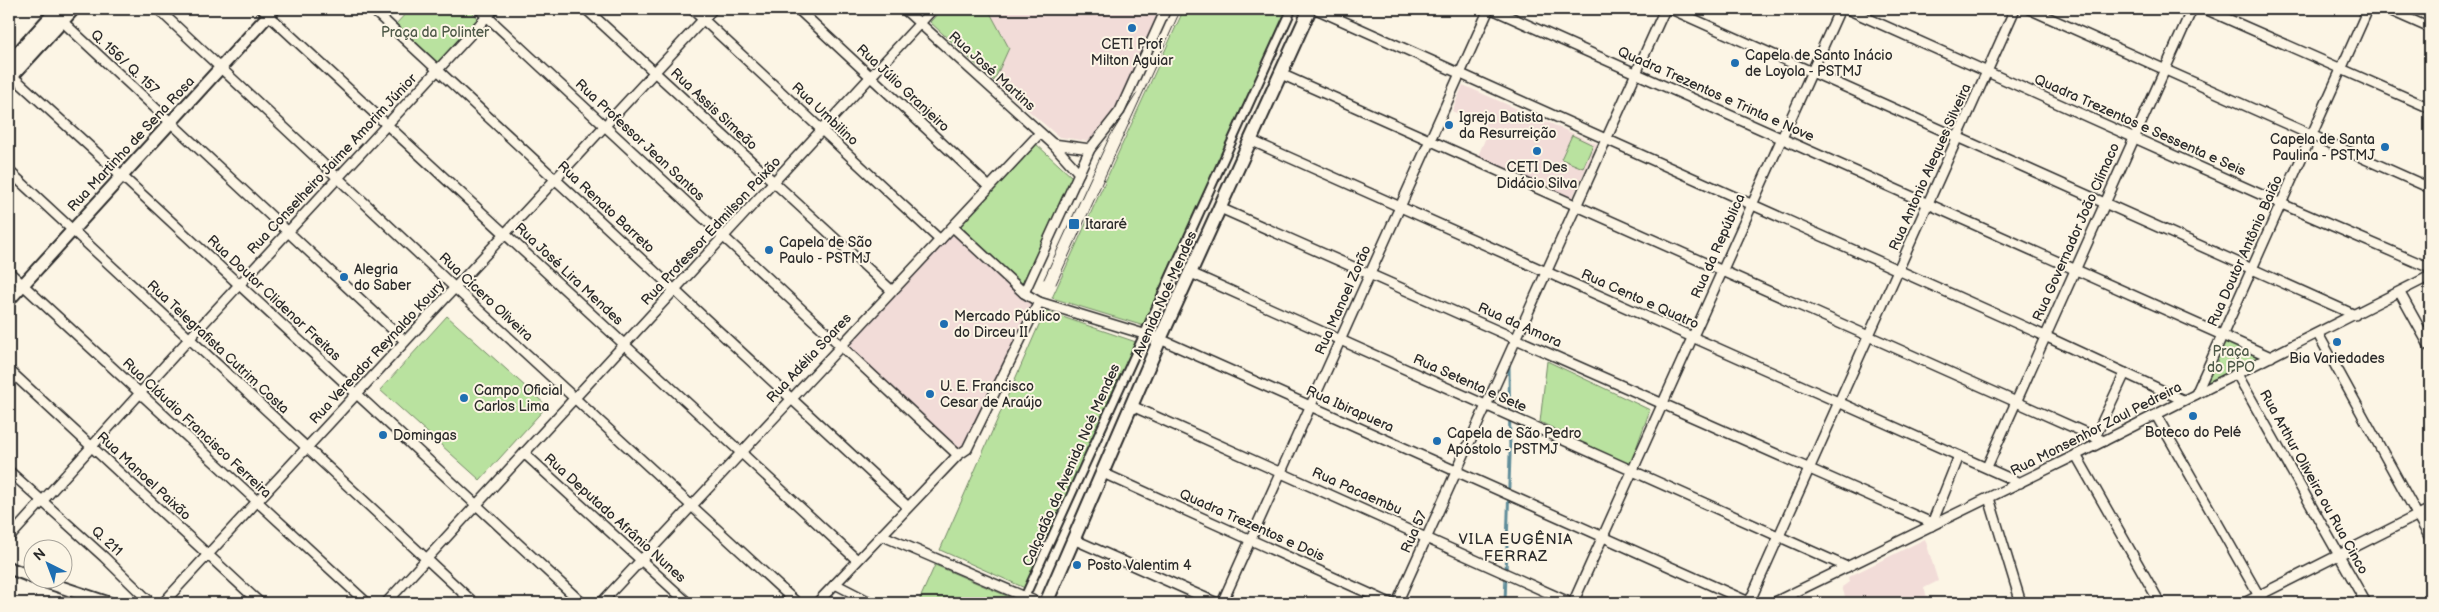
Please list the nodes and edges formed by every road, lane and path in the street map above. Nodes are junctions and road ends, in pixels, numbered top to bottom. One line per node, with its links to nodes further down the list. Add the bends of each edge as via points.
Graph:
1 (73, 9): 28 (main road)
2 (158, 9): 34 (street, Rua Cícero Oliveira)
3 (372, 9): 36 (street, Rua Renato Barreto)
4 (479, 9): 29 (street, Rua Professor Jean Santos)
5 (494, 9): 29 (street, Rua Conselheiro Jaime Amorim Júnior)
6 (586, 9): 39 (street, Rua Assis Simeão)
7 (692, 9): 30 (street, Rua Umbilino)
8 (713, 9): 30 (street, Rua Vereador Reynaldo Koury)
9 (798, 9): 45 (street, Rua Júlio Granjeiro)
10 (904, 9): 31 (street, Rua José Martins)
11 (933, 9): 31 (street, Rua Professor Edmilson Paixão)
12 (1166, 9): 60 (street, via 1120,111)
13 (1292, 9): 101 (street, Calçadão da Avenida Noé Mendes)
14 (1310, 9): 41 (main road, Avenida Noé Mendes)
15 (1316, 9): 42 (street)
16 (1490, 9): 42 (street, Rua Manoel Zorão); 43 (street, Quadra Trezentos e Trinta e Nove)
17 (1665, 9): 43 (street, Rua 57)
18 (1671, 9): 40 (street)
19 (1840, 9): 40 (street, Rua da República)
20 (1847, 9): 38 (street, Quadra Trezentos e Sessenta e Seis)
21 (2015, 9): 38 (street, Rua Antonio Aleques Silveira)
22 (2029, 9): 37 (street)
23 (2192, 9): 37 (street, Rua Governador João Clímaco)
24 (2206, 9): 35 (street)
25 (2368, 9): 35 (street, Rua Doutor Antônio Baião)
26 (2387, 9): 32 (street)
27 (268, 11): 34 (street, Rua Martinho de Sena Rosa); 48 (street, Rua José Lira Mendes)
28 (56, 13): 33 (main road); 44 (main road); 47 (street, Q. 156/ Q. 157)
29 (487, 16): 36 (street, Rua Conselheiro Jaime Amorim Júnior); 49 (street, Rua Professor Jean Santos)
30 (703, 19): 39 (street, Rua Vereador Reynaldo Koury); 50 (street, Rua Umbilino)
31 (920, 24): 45 (street, Rua Professor Edmilson Paixão); 51 (street, Rua José Martins)
32 (2430, 28)
33 (9, 63)
34 (222, 68): 47 (street, Rua Martinho de Sena Rosa); 64 (street, Rua Cícero Oliveira)
35 (2342, 68): 46 (street); 52 (street, Rua Doutor Antônio Baião)
36 (437, 69): 48 (street, Rua Conselheiro Jaime Amorim Júnior); 65 (street, Rua Renato Barreto)
37 (2165, 70): 52 (street); 53 (street, Rua Governador João Clímaco)
38 (1988, 71): 53 (street, Quadra Trezentos e Sessenta e Seis); 55 (street, Rua Antonio Aleques Silveira)
39 (654, 72): 49 (street, Rua Vereador Reynaldo Koury); 66 (street, Rua Assis Simeão)
40 (1812, 72): 54 (street, Rua da República); 55 (street)
41 (1281, 74): 57 (main road, Avenida Noé Mendes); 58 (street)
42 (1460, 74): 56 (street); 58 (street, Rua Manoel Zorão)
43 (1636, 74): 54 (street, Quadra Trezentos e Trinta e Nove); 56 (street, Rua 57)
44 (10, 76): 63 (street, Rua Doutor Clidenor Freitas)
45 (871, 77): 50 (street, Rua Professor Edmilson Paixão); 67 (street, Rua Júlio Granjeiro)
46 (2430, 108)
47 (170, 123): 63 (street, Rua Martinho de Sena Rosa); 78 (street, Q. 156/ Q. 157)
48 (387, 124): 64 (street, Rua Conselheiro Jaime Amorim Júnior); 79 (street, Rua José Lira Mendes)
49 (605, 126): 65 (street, Rua Vereador Reynaldo Koury); 80 (street, Rua Professor Jean Santos)
50 (822, 130): 66 (street, Rua Professor Edmilson Paixão); 81 (street, Rua Umbilino)
51 (1040, 132): 59 (street, Rua José Martins); 67 (street, Rua Adélia Soares)
52 (2312, 136): 68 (street); 71 (street, Rua Doutor Antônio Baião)
53 (2133, 137): 69 (street, Rua Governador João Clímaco); 71 (street, Quadra Trezentos e Sessenta e Seis)
54 (1781, 138): 70 (street, Quadra Trezentos e Trinta e Nove); 73 (street, Rua da República)
55 (1958, 138): 69 (street); 70 (street, Rua Antonio Aleques Silveira)
56 (1605, 139): 72 (street, Rua 57); 73 (street)
57 (1250, 140): 74 (street, Rua Cento e Quatro); 75 (main road, Avenida Noé Mendes)
58 (1430, 140): 72 (street); 74 (street, Rua Manoel Zorão)
59 (1053, 144): 60 (street); 62 (street, Rua José Martins)
60 (1090, 149): 62 (street)
61 (9, 171): 77 (street, Rua Telegrafista Cutrim Costa)
62 (1079, 173): 96 (street)
63 (122, 176): 77 (street, Rua Martinho de Sena Rosa); 92 (street, Rua Doutor Clidenor Freitas)
64 (339, 177): 78 (street, Rua Conselheiro Jaime Amorim Júnior); 93 (street, Rua Cícero Oliveira)
65 (556, 179): 79 (street, Rua Vereador Reynaldo Koury); 94 (street, Rua Renato Barreto)
66 (774, 182): 80 (street, Rua Professor Edmilson Paixão); 95 (street, Rua Assis Simeão)
67 (989, 187): 76 (street, Rua Adélia Soares)
68 (2430, 188)
69 (2104, 203): 82 (street, Rua Governador João Clímaco); 83 (street)
70 (1928, 204): 82 (street, Quadra Trezentos e Trinta e Nove); 85 (street, Rua Antonio Aleques Silveira)
71 (2282, 204): 83 (street, Rua Doutor Antônio Baião); 89 (street, Quadra Trezentos e Sessenta e Seis)
72 (1576, 205): 84 (street); 88 (street, Rua 57)
73 (1752, 205): 84 (street, Rua da República); 85 (street)
74 (1399, 207): 88 (street, Rua Cento e Quatro); 90 (street, Rua Manoel Zorão)
75 (1220, 208): 87 (main road, Avenida Noé Mendes); 90 (street, Rua da Amora)
76 (953, 227): 81 (street, Rua Adélia Soares); 96 (street, Rua Ibirapuera)
77 (72, 230): 91 (street, Rua Martinho de Sena Rosa); 107 (street, Rua Telegrafista Cutrim Costa)
78 (289, 231): 92 (street, Rua Conselheiro Jaime Amorim Júnior); 111 (street, Q. 156/ Q. 157)
79 (505, 234): 93 (street, Rua Vereador Reynaldo Koury); 112 (street, Rua José Lira Mendes)
80 (724, 236): 94 (street, Rua Professor Edmilson Paixão); 113 (street, Rua Professor Jean Santos)
81 (940, 240): 95 (street, Rua Adélia Soares)
82 (2075, 269): 103 (street, Rua Governador João Clímaco); 104 (street, Quadra Trezentos e Trinta e Nove)
83 (2252, 269): 100 (street); 104 (street, Rua Doutor Antônio Baião)
84 (1722, 271): 105 (street, Rua da República); 106 (street)
85 (1899, 271): 103 (street); 106 (street, Rua Antonio Aleques Silveira)
86 (9, 272): 91 (street, Rua Cláudio Francisco Ferreira)
87 (1191, 273): 108 (main road, Avenida Noé Mendes); 110 (street, Rua Setenta e Sete)
88 (1546, 273): 105 (street, Rua Cento e Quatro); 109 (street, Rua 57)
89 (2430, 273): 97 (street, Rua Monsenhor Zaul Pedreira)
90 (1370, 274): 109 (street, Rua da Amora); 110 (street, Rua Manoel Zorão)
91 (22, 284): 98 (street, Rua Martinho de Sena Rosa); 119 (street, Rua Cláudio Francisco Ferreira)
92 (239, 285): 107 (street, Rua Conselheiro Jaime Amorim Júnior); 120 (street, Rua Doutor Clidenor Freitas)
93 (455, 288): 111 (street, Rua Vereador Reynaldo Koury); 122 (street, Rua Cícero Oliveira)
94 (675, 290): 112 (street, Rua Professor Edmilson Paixão); 123 (street, Rua Renato Barreto)
95 (891, 290): 113 (street, Rua Adélia Soares)
96 (1024, 292): 99 (street, Rua Ibirapuera)
97 (2400, 293): 100 (street, Rua Monsenhor Zaul Pedreira); 114 (street)
98 (9, 300)
99 (1039, 302): 101 (street, Rua Ibirapuera); 137 (street, via 976,434 967,449)
100 (2355, 315): 102 (street, Rua Monsenhor Zaul Pedreira)
101 (1144, 334): 108 (street, Rua Ibirapuera); 176 (street, Calçadão da Avenida Noé Mendes)
102 (2318, 334): 115 (street, Rua Monsenhor Zaul Pedreira); 155 (street)
103 (2045, 336): 117 (street); 126 (street, Rua Governador João Clímaco)
104 (2222, 336): 115 (street, Quadra Trezentos e Trinta e Nove); 121 (street, Rua Doutor Antônio Baião)
105 (1692, 337): 125 (street, Rua Cento e Quatro); 127 (street, Rua da República)
106 (1868, 337): 125 (street, Rua Antonio Aleques Silveira); 126 (street)
107 (189, 339): 119 (street, Rua Conselheiro Jaime Amorim Júnior); 134 (street, Rua Telegrafista Cutrim Costa)
108 (1160, 339): 129 (main road, Avenida Noé Mendes); 130 (street, Rua Ibirapuera)
109 (1517, 339): 127 (street, Rua da Amora); 128 (street, Rua 57)
110 (1340, 340): 128 (street, Rua Setenta e Sete); 130 (street, Rua Manoel Zorão)
111 (405, 341): 120 (street, Rua Vereador Reynaldo Koury)
112 (625, 344): 122 (street, Rua Professor Edmilson Paixão); 135 (street, Rua José Lira Mendes)
113 (840, 345): 123 (street, Rua Adélia Soares); 137 (street, Rua Professor Jean Santos)
114 (2430, 347)
115 (2270, 357): 118 (street, Rua Monsenhor Zaul Pedreira)
116 (9, 370): 133 (street, Rua Manoel Paixão)
117 (2125, 373): 124 (street); 132 (street)
118 (2237, 374): 121 (street, Rua Monsenhor Zaul Pedreira); 166 (street, Rua Arthur Oliveira ou Rua Cinco)
119 (140, 393): 133 (street, Rua Conselheiro Jaime Amorim Júnior); 150 (street, Rua Cláudio Francisco Ferreira)
120 (357, 394): 134 (street, Rua Vereador Reynaldo Koury); 151 (street, Rua Doutor Clidenor Freitas)
121 (2196, 394): 124 (street, Rua Monsenhor Zaul Pedreira)
122 (575, 398): 136 (street, Rua Professor Edmilson Paixão); 152 (street, Rua Cícero Oliveira)
123 (791, 398): 135 (street, Rua Adélia Soares); 153 (street, Rua Renato Barreto)
124 (2183, 400): 131 (street, Rua Monsenhor Zaul Pedreira)
125 (1838, 403): 139 (street, Rua Cento e Quatro); 142 (street, Rua Antonio Aleques Silveira)
126 (2016, 403): 132 (street); 140 (street, Rua Governador João Clímaco)
127 (1662, 404): 141 (street, Rua da República); 142 (street, Rua da Amora)
128 (1487, 405): 141 (street, Rua Setenta e Sete); 145 (street, Rua 57)
129 (1132, 406): 144 (street, Rua Pacaembu); 146 (main road, Avenida Noé Mendes)
130 (1310, 406): 144 (street, Rua Manoel Zorão); 145 (street, Rua Ibirapuera)
131 (2156, 415): 132 (street, Rua Monsenhor Zaul Pedreira); 177 (street)
132 (2100, 439): 138 (street, Rua Monsenhor Zaul Pedreira)
133 (92, 446): 149 (street, Rua Conselheiro Jaime Amorim Júnior); 165 (street, Rua Manoel Paixão)
134 (307, 448): 150 (street, Rua Vereador Reynaldo Koury); 167 (street, Rua Telegrafista Cutrim Costa)
135 (741, 452): 152 (street, Rua Adélia Soares); 169 (street, Rua José Lira Mendes)
136 (524, 453): 151 (street, Rua Professor Edmilson Paixão); 168 (street, Rua Deputado Afrânio Nunes)
137 (958, 455): 153 (street)
138 (2076, 455): 147 (street, Rua Monsenhor Zaul Pedreira); 200 (street)
139 (1959, 456): 140 (street, Rua Cento e Quatro); 156 (street)
140 (1987, 467): 147 (street, Rua Cento e Quatro)
141 (1632, 470): 158 (street, Rua Setenta e Sete); 159 (street, Rua da República)
142 (1809, 470): 156 (street, Rua da Amora); 158 (street)
143 (9, 471): 149 (street, Q. 211)
144 (1280, 472): 161 (street, Rua Manoel Zorão); 162 (street, Rua Pacaembu)
145 (1456, 472): 159 (street, Rua Ibirapuera); 162 (street, Rua 57)
146 (1103, 473): 161 (street, Quadra Trezentos e Dois); 164 (main road, Avenida Noé Mendes)
147 (2020, 483): 148 (street, Rua Monsenhor Zaul Pedreira)
148 (1989, 498): 156 (street, Rua Monsenhor Zaul Pedreira); 199 (street)
149 (42, 501): 160 (street, Rua Conselheiro Jaime Amorim Júnior); 179 (street, Q. 211)
150 (257, 502): 165 (street, Rua Vereador Reynaldo Koury); 182 (street, Rua Cláudio Francisco Ferreira)
151 (476, 505): 167 (street, Rua Professor Edmilson Paixão); 185 (street, Rua Doutor Clidenor Freitas)
152 (691, 506): 168 (street, Rua Adélia Soares); 188 (street, Rua Cícero Oliveira)
153 (908, 507): 157 (street)
154 (2430, 510): 155 (street)
155 (2417, 516): 163 (street); 166 (street)
156 (1931, 524): 170 (street, Rua Monsenhor Zaul Pedreira)
157 (881, 535): 169 (street); 176 (street)
158 (1779, 536): 170 (street, Rua Setenta e Sete); 197 (street)
159 (1603, 537): 196 (street, Rua da República); 197 (street, Rua Ibirapuera)
160 (9, 538)
161 (1250, 538): 193 (street, Rua Manoel Zorão); 194 (street, Quadra Trezentos e Dois)
162 (1427, 538): 195 (street, Rua 57); 196 (street, Rua Pacaembu)
163 (2430, 538)
164 (1073, 539): 175 (main road, Avenida Noé Mendes); 192 (street)
165 (208, 555): 180 (street, Rua Vereador Reynaldo Koury); 181 (street, Rua Manoel Paixão)
166 (2339, 555): 177 (street); 202 (street, Rua Arthur Oliveira ou Rua Cinco)
167 (426, 559): 183 (street, Rua Professor Edmilson Paixão); 184 (street, Rua Telegrafista Cutrim Costa)
168 (641, 560): 186 (street, Rua Adélia Soares); 187 (street, Rua Deputado Afrânio Nunes)
169 (857, 560): 173 (street)
170 (1847, 567): 198 (street, Rua Monsenhor Zaul Pedreira)
171 (9, 568): 172 (street)
172 (22, 573)
173 (835, 584): 189 (street); 190 (street)
174 (70, 590): 178 (street)
175 (1047, 598): 191 (main road, Avenida Noé Mendes)
176 (1024, 600): 191 (street)
177 (2261, 600): 201 (street)
178 (109, 603)
179 (151, 603)
180 (164, 603)
181 (260, 603)
182 (367, 603)
183 (386, 603)
184 (474, 603)
185 (582, 603)
186 (601, 603)
187 (688, 603)
188 (797, 603)
189 (818, 603)
190 (872, 603)
191 (1040, 603)
192 (1217, 603)
193 (1222, 603)
194 (1390, 603)
195 (1397, 603)
196 (1572, 603)
197 (1749, 603)
198 (1773, 603)
199 (2019, 603)
200 (2160, 603)
201 (2244, 603)
202 (2366, 603)

